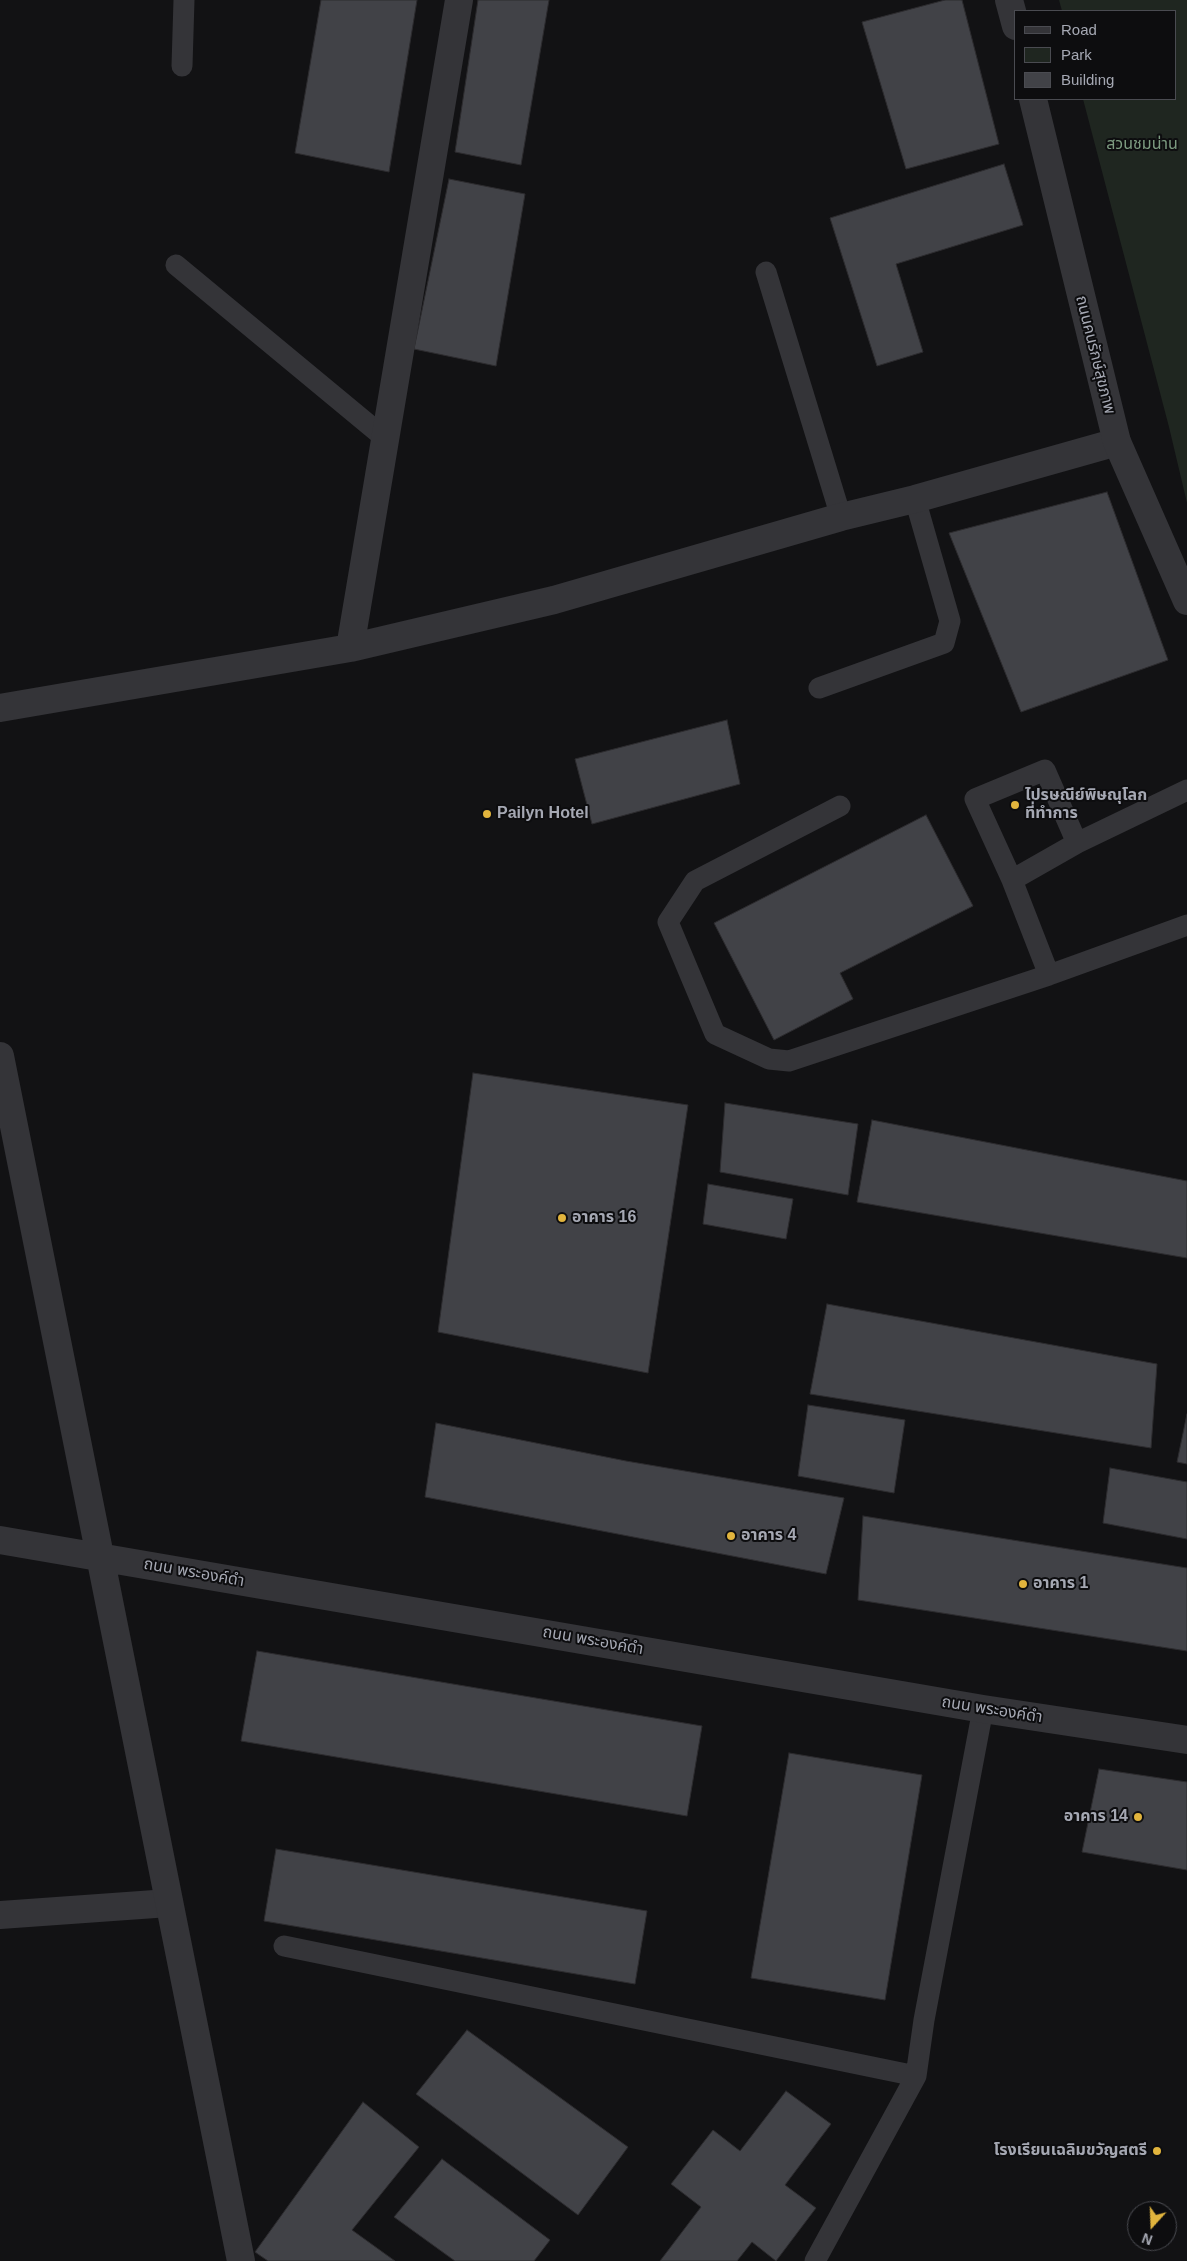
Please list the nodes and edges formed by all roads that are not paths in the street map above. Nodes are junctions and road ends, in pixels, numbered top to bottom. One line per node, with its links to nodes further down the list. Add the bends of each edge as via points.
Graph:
1 (184, 0): 5 (lane)
2 (459, 0): 9 (street)
3 (1009, 0): 4 (street)
4 (1014, 19)
5 (182, 66)
6 (1033, 100): 10 (street, ถนนคนรักษ์สุขภาพ)
7 (176, 265): 9 (lane)
8 (766, 272): 12 (lane)
9 (386, 439): 14 (street)
10 (1117, 442): 11 (street); 13 (street, ถนนคนรักษ์สุขภาพ)
11 (915, 498): 12 (street); 15 (lane, via 950,621 944,643)
12 (841, 517): 14 (street, via 554,600)
13 (1187, 601)
14 (350, 648): 16 (street)
15 (820, 688)
16 (0, 708)
17 (1187, 790): 19 (lane)
18 (840, 806): 22 (lane, via 695,881 668,922 715,1034 769,1059 790,1061)
19 (1077, 843): 20 (lane); 20 (lane, via 1045,770 975,799)
20 (1012, 880): 22 (lane)
21 (1187, 925): 22 (lane)
22 (1049, 975)
23 (0, 1056): 25 (street)
24 (0, 1540): 25 (street, ถนน พระองค์ดำ)
25 (100, 1556): 26 (street, ถนน พระองค์ดำ); 28 (street)
26 (983, 1708): 27 (street, ถนน พระองค์ดำ); 31 (lane)
27 (1187, 1740)
28 (169, 1903): 29 (street); 32 (street)
29 (0, 1915)
30 (284, 1946): 31 (lane)
31 (916, 2076): 33 (lane)
32 (241, 2261)
33 (815, 2261)

